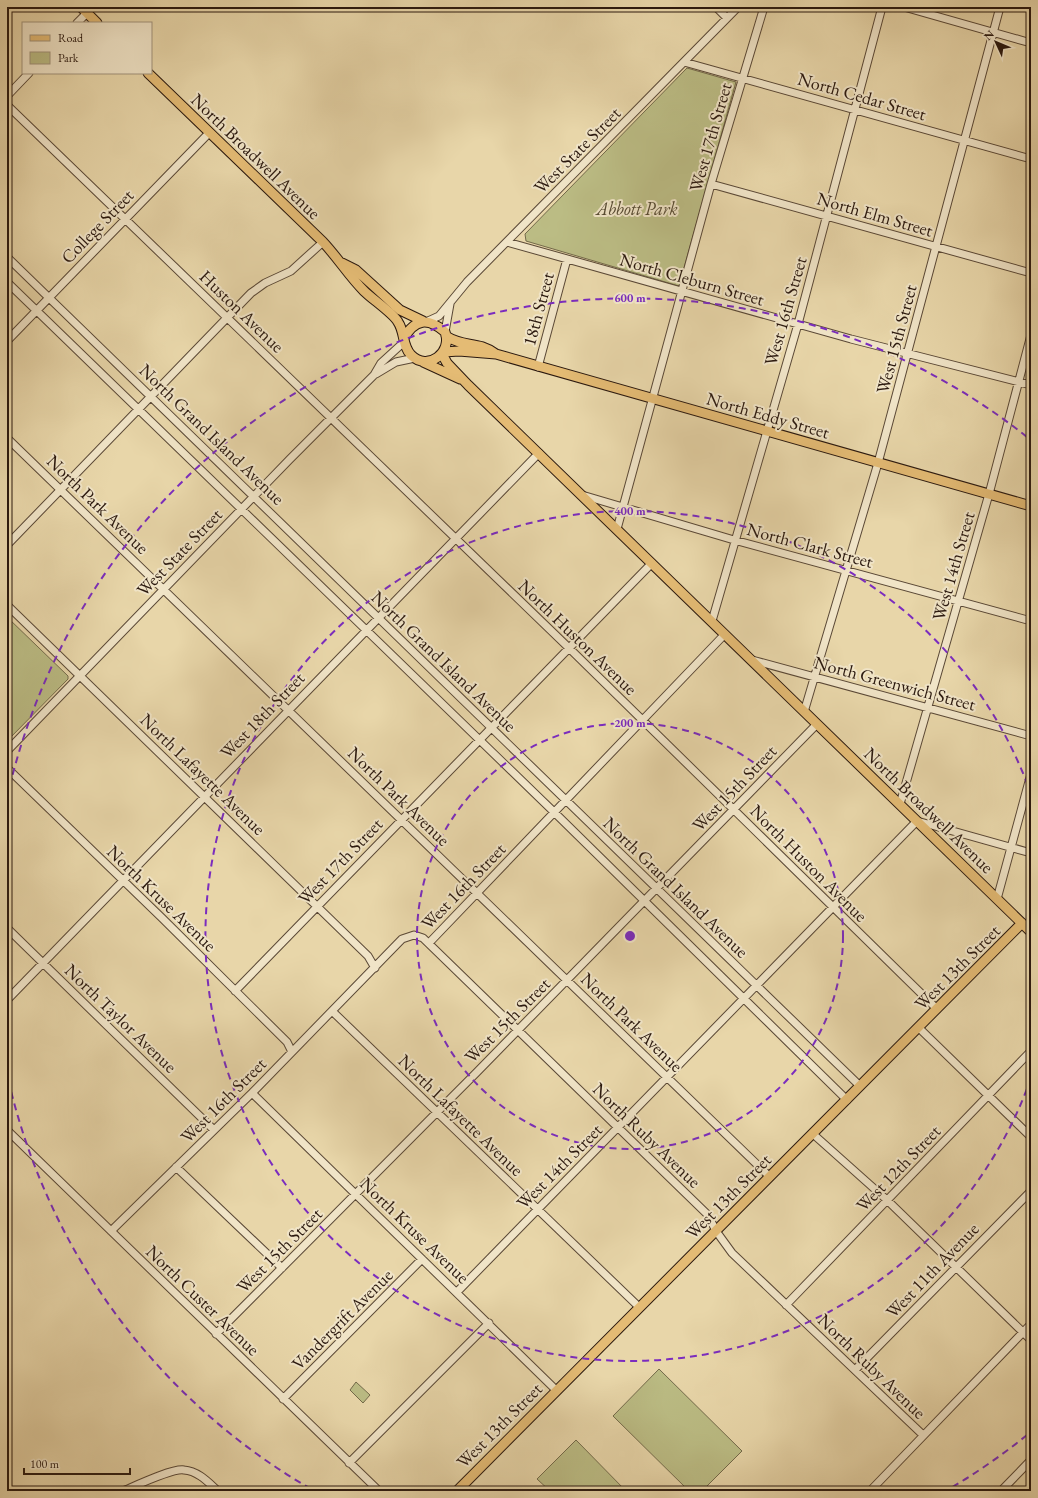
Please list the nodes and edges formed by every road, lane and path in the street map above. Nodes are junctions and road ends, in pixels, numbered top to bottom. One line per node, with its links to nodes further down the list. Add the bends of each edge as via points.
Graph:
1 (716, 7): 8 (street)
2 (738, 7): 8 (street, West State Street)
3 (764, 7): 16 (street, West 17th Street)
4 (882, 7): 19 (street, West 16th Street)
5 (904, 7): 11 (street)
6 (1000, 7): 11 (street, West 15th Street)
7 (84, 10): 9 (street); 10 (main road)
8 (727, 18): 13 (street, West State Street)
9 (78, 22)
10 (96, 22)
11 (992, 32): 12 (street); 21 (street, West 15th Street)
12 (1031, 43)
13 (684, 62): 16 (street, North Cedar Street); 27 (street, West State Street)
14 (28, 74): 17 (street)
15 (149, 74): 20 (main road, North Broadwell Avenue)
16 (743, 78): 19 (street, North Cedar Street); 23 (street, West 17th Street)
17 (7, 96)
18 (7, 106): 25 (street, Huston Avenue)
19 (855, 110): 21 (street, North Cedar Street); 24 (street, West 16th Street)
20 (209, 133): 25 (street, College Street); 26 (main road, North Broadwell Avenue)
21 (964, 140): 22 (street, North Cedar Street); 28 (street, West 15th Street)
22 (1031, 159)
23 (711, 184): 24 (street, North Elm Street); 34 (street, West 17th Street)
24 (827, 216): 28 (street, North Elm Street); 40 (street, West 16th Street)
25 (125, 219): 35 (street, College Street); 38 (street, Huston Avenue)
26 (323, 242): 31 (main road, North Broadwell Avenue); 38 (street, via 291,271 258,288)
27 (507, 242): 30 (street, North Cleburn Street); 36 (street, West State Street, via 459,291)
28 (936, 247): 32 (street, North Elm Street); 47 (street, West 15th Street)
29 (7, 257): 35 (street, North Grand Island Avenue)
30 (567, 259): 34 (street, North Cleburn Street); 49 (street, 18th Street)
31 (341, 262): 39 (main road, North Broadwell Avenue, via 356,270 400,310); 43 (main road, North Broadwell Avenue, via 355,282 398,320)
32 (1031, 273)
33 (7, 282): 37 (street, North Grand Island Avenue)
34 (683, 292): 40 (street, North Cleburn Street); 55 (street, West 17th Street)
35 (49, 298): 37 (street, College Street); 54 (street, North Grand Island Avenue)
36 (450, 304): 39 (street, West State Street, via 439,316); 41 (street, West State Street)
37 (37, 310): 44 (street, College Street); 56 (street, North Grand Island Avenue)
38 (227, 318): 54 (street); 57 (street, Huston Avenue)
39 (426, 321): 41 (main road); 43 (main road, via 412,328)
40 (798, 324): 47 (street, North Cleburn Street); 58 (street, West 16th Street)
41 (446, 334): 45 (main road); 46 (main road, North Eddy Street, via 458,342 487,347)
42 (1031, 335): 51 (street, West 14th Street)
43 (404, 340): 48 (main road, via 406,349); 50 (street, West State Street, via 381,363)
44 (7, 341)
45 (443, 353): 46 (main road, North Eddy Street, via 473,351); 48 (main road, via 433,360); 52 (main road, North Broadwell Avenue, via 447,363)
46 (496, 354): 49 (main road, North Eddy Street)
47 (907, 354): 51 (street, North Cleburn Street); 61 (street, West 15th Street)
48 (419, 360): 50 (street, West State Street, via 396,362); 52 (main road, North Broadwell Avenue)
49 (538, 367): 55 (main road, North Eddy Street)
50 (374, 375): 57 (street, West State Street)
51 (1018, 382): 53 (street, North Cleburn Street); 63 (street, West 14th Street)
52 (468, 385): 60 (main road, North Broadwell Avenue)
53 (1031, 386)
54 (152, 396): 56 (street); 65 (street, North Grand Island Avenue)
55 (653, 399): 58 (main road, North Eddy Street); 67 (street, West 17th Street)
56 (138, 409): 62 (street); 68 (street, North Grand Island Avenue)
57 (331, 418): 65 (street, West State Street); 70 (street, Huston Avenue)
58 (766, 431): 61 (main road, North Eddy Street); 71 (street, West 16th Street)
59 (7, 438): 62 (street, North Park Avenue)
60 (539, 453): 64 (main road, North Broadwell Avenue); 70 (street, West 18th Street)
61 (878, 463): 63 (main road, North Eddy Street); 74 (street, West 15th Street)
62 (61, 490): 72 (street); 75 (street, North Park Avenue)
63 (989, 494): 66 (main road, North Eddy Street); 76 (street, West 14th Street)
64 (582, 495): 67 (street, North Clark Street); 69 (main road, North Broadwell Avenue)
65 (254, 496): 68 (street, West State Street); 78 (street, North Grand Island Avenue)
66 (1031, 506)
67 (623, 507): 69 (street); 71 (street, North Clark Street)
68 (241, 509): 75 (street, West State Street); 81 (street, North Grand Island Avenue)
69 (617, 529): 73 (main road, North Broadwell Avenue)
70 (455, 538): 78 (street, West 18th Street); 83 (street, North Huston Avenue)
71 (734, 540): 74 (street, North Clark Street); 79 (street, West 16th Street)
72 (7, 545)
73 (652, 562): 79 (main road, North Broadwell Avenue); 83 (street, West 17th Street)
74 (846, 570): 76 (street, North Clark Street); 86 (street, West 15th Street)
75 (164, 588): 85 (street, West State Street); 88 (street, North Park Avenue)
76 (958, 600): 80 (street, North Clark Street); 87 (street, West 14th Street)
77 (7, 605): 85 (street, North Lafayette Avenue)
78 (378, 617): 81 (street, West 18th Street); 92 (street, North Grand Island Avenue)
79 (712, 621): 82 (main road, North Broadwell Avenue)
80 (1031, 621)
81 (366, 630): 88 (street, West 18th Street); 94 (street, North Grand Island Avenue)
82 (725, 634): 84 (main road, North Broadwell Avenue); 90 (street, West 16th Street)
83 (569, 648): 90 (street, North Huston Avenue); 92 (street, West 17th Street)
84 (752, 660): 86 (street, North Greenwich Street); 89 (main road, North Broadwell Avenue)
85 (80, 676): 95 (street, West State Street); 98 (street, North Lafayette Avenue)
86 (814, 677): 87 (street, North Greenwich Street); 89 (street)
87 (928, 708): 93 (street, North Greenwich Street); 100 (street, West 14th Street)
88 (288, 709): 98 (street, West 18th Street); 103 (street, North Park Avenue)
89 (804, 712): 91 (main road, North Broadwell Avenue)
90 (643, 721): 99 (street, West 16th Street); 101 (street, North Huston Avenue)
91 (817, 724): 100 (main road, North Broadwell Avenue); 101 (street, West 15th Street)
92 (491, 727): 94 (street, West 17th Street); 99 (street, North Grand Island Avenue)
93 (1031, 736)
94 (479, 740): 102 (street, North Grand Island Avenue); 103 (street, West 17th Street)
95 (7, 751)
96 (7, 768): 107 (street, North Kruse Avenue)
97 (1031, 774): 105 (street, West 13th Street)
98 (204, 796): 107 (street, West 18th Street); 112 (street, North Lafayette Avenue)
99 (567, 801): 102 (street, West 16th Street); 108 (street, North Grand Island Avenue)
100 (900, 804): 104 (main road, North Broadwell Avenue)
101 (734, 810): 108 (street, West 15th Street); 113 (street, North Huston Avenue)
102 (555, 813): 109 (street, West 16th Street); 111 (street, North Grand Island Avenue)
103 (402, 819): 109 (street, North Park Avenue); 112 (street, West 17th Street)
104 (917, 821): 105 (street); 110 (main road, North Broadwell Avenue); 113 (street, West 14th Street)
105 (1011, 847): 106 (street); 110 (street, West 13th Street)
106 (1031, 852)
107 (123, 880): 118 (street, West 18th Street); 122 (street, North Kruse Avenue)
108 (657, 888): 111 (street, West 15th Street); 121 (street, North Grand Island Avenue)
109 (478, 893): 117 (street, West 16th Street); 120 (street, North Park Avenue)
110 (997, 899): 114 (main road, North Broadwell Avenue)
111 (645, 901): 120 (street, West 15th Street); 123 (street, North Grand Island Avenue)
112 (317, 906): 119 (street, North Lafayette Avenue, via 368,956); 122 (street, West 17th Street)
113 (832, 907): 121 (street, West 14th Street); 125 (street, North Huston Avenue)
114 (1022, 923): 116 (main road, North Broadwell Avenue); 125 (main road, West 13th Street)
115 (7, 928): 118 (street, North Taylor Avenue)
116 (1031, 932)
117 (429, 944): 119 (street, West 16th Street, via 423,938 414,935 402,940); 128 (street, North Ruby Avenue)
118 (43, 963): 124 (street, West 18th Street); 139 (street, North Taylor Avenue)
119 (375, 968): 126 (street, West 16th Street)
120 (567, 980): 128 (street, West 15th Street); 131 (street, North Park Avenue)
121 (756, 985): 123 (street, West 14th Street); 132 (street, North Grand Island Avenue)
122 (235, 991): 130 (street, North Kruse Avenue, via 287,1042)
123 (744, 998): 131 (street, West 14th Street); 135 (street, North Grand Island Avenue)
124 (7, 1000)
125 (937, 1009): 127 (main road, West 13th Street)
126 (332, 1011): 130 (street, West 16th Street); 136 (street, North Lafayette Avenue)
127 (919, 1028): 132 (main road, West 13th Street); 134 (street)
128 (518, 1030): 136 (street, West 15th Street); 137 (street, North Ruby Avenue)
129 (1031, 1051): 134 (street, West 12th Street)
130 (292, 1052): 133 (street, West 16th Street)
131 (667, 1077): 137 (street, West 14th Street); 143 (street, North Park Avenue)
132 (860, 1086): 135 (main road, West 13th Street)
133 (252, 1093): 139 (street, West 16th Street); 145 (street, North Kruse Avenue)
134 (988, 1095): 141 (street); 146 (street, West 12th Street)
135 (847, 1100): 140 (main road, West 13th Street)
136 (437, 1112): 145 (street, West 15th Street); 147 (street, North Lafayette Avenue)
137 (618, 1128): 147 (street, West 14th Street); 149 (street, North Ruby Avenue, via 708,1215)
138 (7, 1130): 148 (street, North Custer Avenue)
139 (214, 1130): 142 (street, West 16th Street)
140 (813, 1134): 143 (main road, West 13th Street); 146 (street)
141 (1031, 1137)
142 (176, 1167): 148 (street, West 16th Street); 152 (street)
143 (770, 1177): 149 (main road, West 13th Street)
144 (1031, 1190): 151 (street, West 11th Avenue)
145 (355, 1194): 150 (street, North Kruse Avenue); 152 (street, West 15th Street)
146 (887, 1200): 151 (street); 154 (street, West 12th Street)
147 (538, 1210): 153 (street, West 14th Street); 155 (street, North Lafayette Avenue)
148 (111, 1231): 159 (street, North Custer Avenue)
149 (716, 1231): 154 (street, North Ruby Avenue, via 732,1253); 155 (main road, West 13th Street)
150 (422, 1259): 153 (street, North Kruse Avenue); 163 (street, Vandergrift Avenue)
151 (956, 1267): 158 (street); 161 (street, West 11th Avenue)
152 (282, 1268): 159 (street, West 15th Street)
153 (457, 1292): 156 (street, North Kruse Avenue)
154 (786, 1305): 161 (street, North Ruby Avenue)
155 (640, 1307): 162 (main road, West 13th Street)
156 (489, 1323): 162 (street, North Kruse Avenue); 166 (street)
157 (1031, 1324): 158 (street)
158 (1023, 1332): 160 (street); 164 (street)
159 (216, 1334): 163 (street, North Custer Avenue)
160 (1031, 1340)
161 (855, 1370): 164 (street, North Ruby Avenue)
162 (556, 1390): 170 (main road, West 13th Street)
163 (283, 1399): 166 (street, North Custer Avenue)
164 (923, 1435): 171 (street)
165 (1031, 1460): 172 (street)
166 (349, 1463): 169 (street, North Custer Avenue)
167 (123, 1491): 168 (street, via 184,1470 199,1475)
168 (218, 1491)
169 (379, 1491)
170 (457, 1491)
171 (870, 1491)
172 (1001, 1491)

